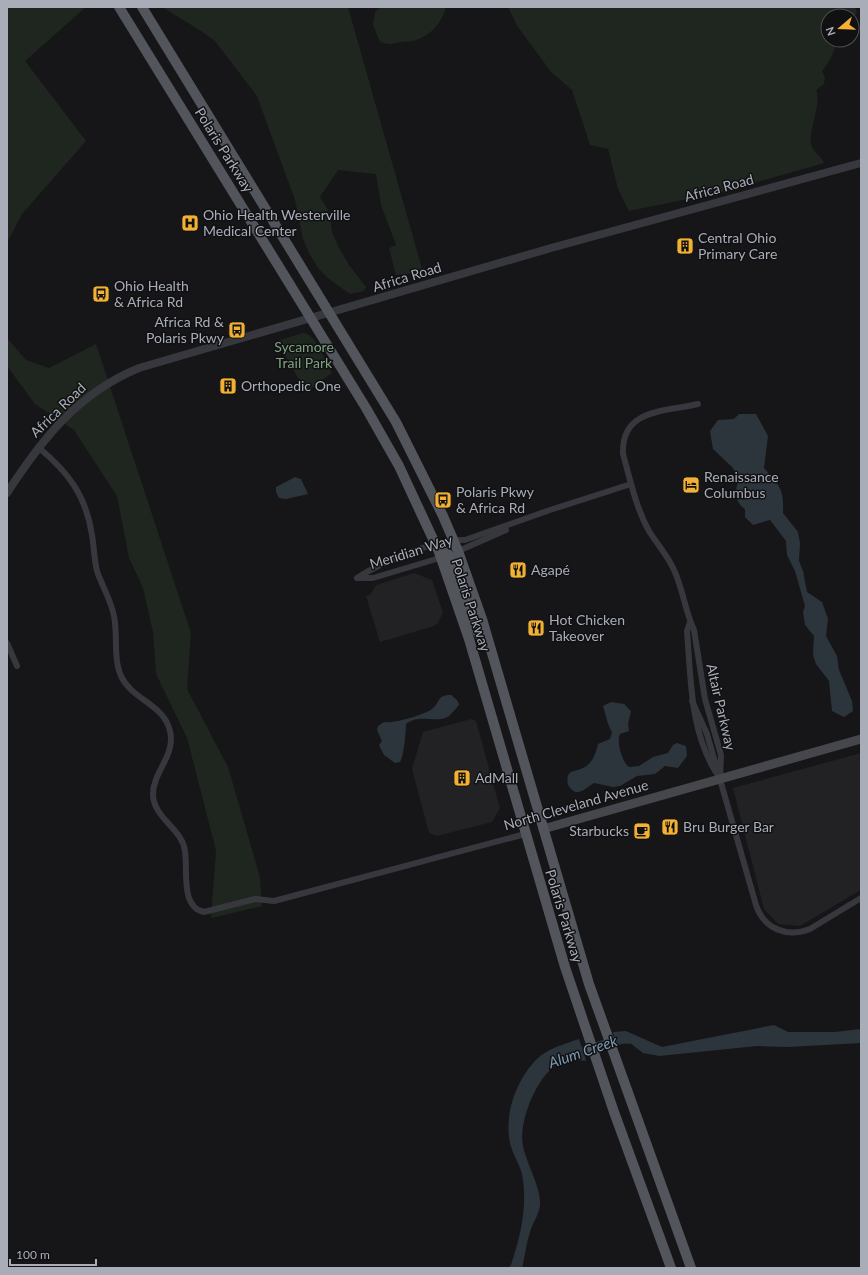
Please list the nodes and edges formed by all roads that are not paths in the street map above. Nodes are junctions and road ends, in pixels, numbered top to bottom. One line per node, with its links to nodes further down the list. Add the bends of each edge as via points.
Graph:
1 (119, 7): 5 (main road, Polaris Parkway)
2 (142, 7): 4 (main road, Polaris Parkway)
3 (861, 163): 4 (street, Africa Road, via 551,248)
4 (330, 313): 5 (street, Africa Road); 11 (main road, Polaris Parkway, via 414,456)
5 (311, 318): 7 (street, Africa Road, via 123,374 78,404); 12 (main road, Polaris Parkway, via 399,466)
6 (698, 404): 8 (street, Altair Parkway, via 651,412 632,424 622,448)
7 (38, 447): 9 (street, Africa Road); 20 (street, North Cleveland Avenue, via 69,475 88,516 97,570 114,615 120,674 134,694 157,709 169,724 171,743 153,793 154,802 160,814 180,837 185,849 188,890 192,906 197,910 204,912 255,899 274,901)
8 (631, 484): 10 (street, Meridian Way); 14 (street, Altair Parkway, via 649,531 679,582)
9 (7, 493)
10 (521, 521): 11 (street, Meridian Way, via 465,540); 13 (street, Meridian Way, via 500,533)
11 (453, 539): 12 (street, Meridian Way); 13 (main road, Polaris Parkway)
12 (436, 545): 13 (main road); 13 (street, Meridian Way, via 370,569 357,578 373,578)
13 (449, 554): 19 (main road, Polaris Parkway, via 475,626 490,647); 20 (main road, Polaris Parkway, via 469,639)
14 (690, 622): 18 (street, Altair Parkway, via 694,630 705,699 721,755); 18 (street, Altair Parkway, via 687,631 692,701 708,760)
15 (7, 643): 16 (street)
16 (17, 666)
17 (861, 739): 18 (main road, North Cleveland Avenue)
18 (720, 779): 19 (main road, North Cleveland Avenue); 21 (street, via 758,910 766,922 780,932 810,930)
19 (543, 829): 20 (main road, North Cleveland Avenue); 23 (main road, Polaris Parkway, via 589,984)
20 (525, 834): 22 (main road, Polaris Parkway, via 585,1028)
21 (861, 898)
22 (671, 1268)
23 (691, 1268)

